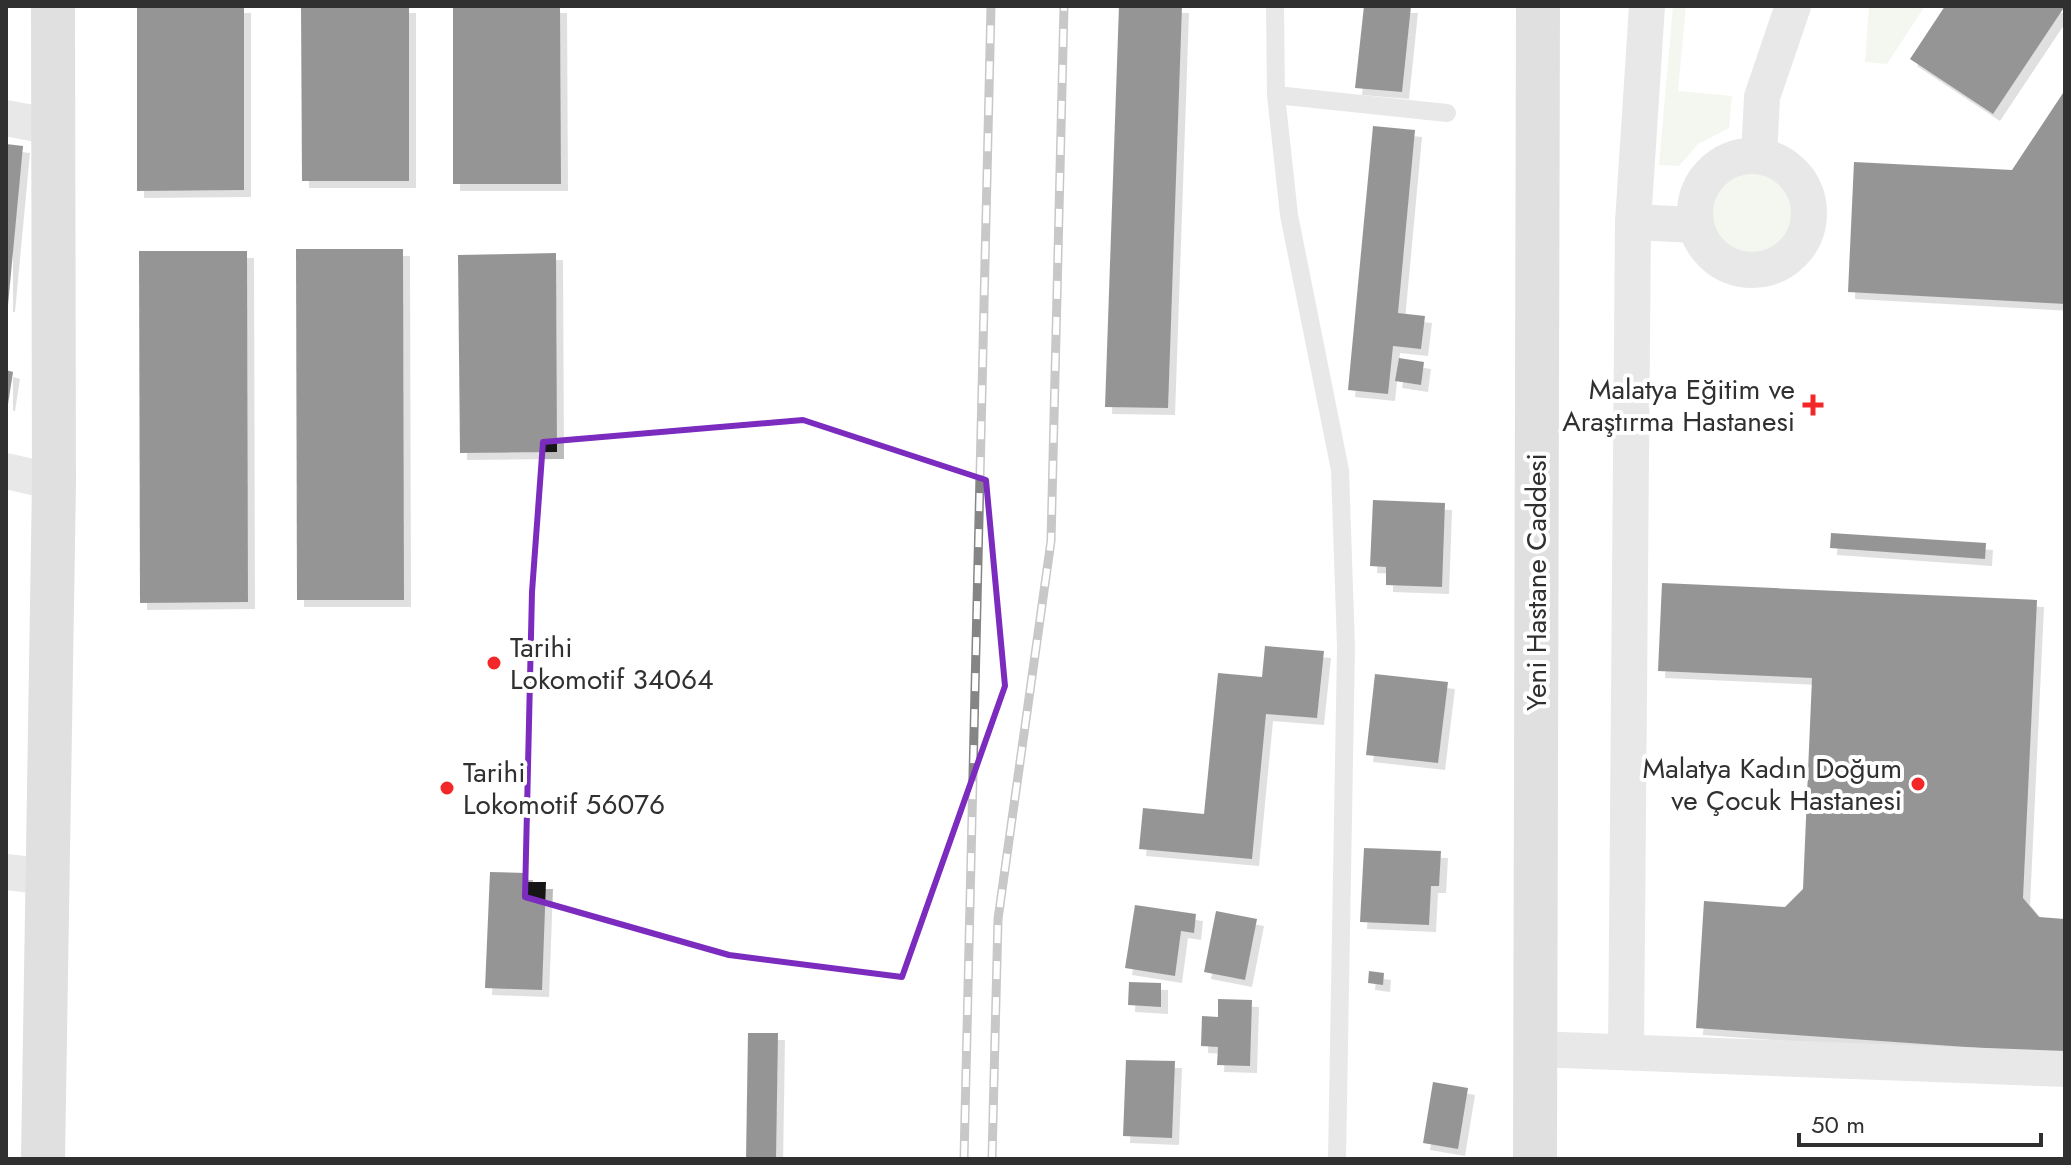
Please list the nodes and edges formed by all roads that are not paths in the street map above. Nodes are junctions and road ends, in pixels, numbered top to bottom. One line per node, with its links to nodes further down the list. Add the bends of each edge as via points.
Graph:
1 (53, 6): 9 (street)
2 (1275, 6): 6 (lane)
3 (1538, 6): 17 (street, Yeni Hastane Caddesi)
4 (1647, 6): 11 (street)
5 (1793, 6): 10 (street, via 1762,97)
6 (1276, 95): 7 (lane); 21 (lane, via 1289,215 1340,470 1346,647)
7 (1447, 113)
8 (6, 118): 9 (street)
9 (53, 127): 14 (street)
10 (1759, 156): 12 (street, via 1724,162 1710,174 1700,188); 12 (street, via 1794,173 1804,189 1810,208 1800,245 1769,269 1750,272 1715,258)
11 (1633, 222): 12 (street); 18 (street)
12 (1695, 225)
13 (6, 471): 14 (street)
14 (54, 482): 16 (street)
15 (6, 872): 16 (street)
16 (50, 877): 20 (street)
17 (1535, 1049): 18 (street); 22 (street, Yeni Hastane Caddesi)
18 (1626, 1052): 19 (street)
19 (2065, 1069)
20 (43, 1159)
21 (1337, 1159)
22 (1535, 1159)

